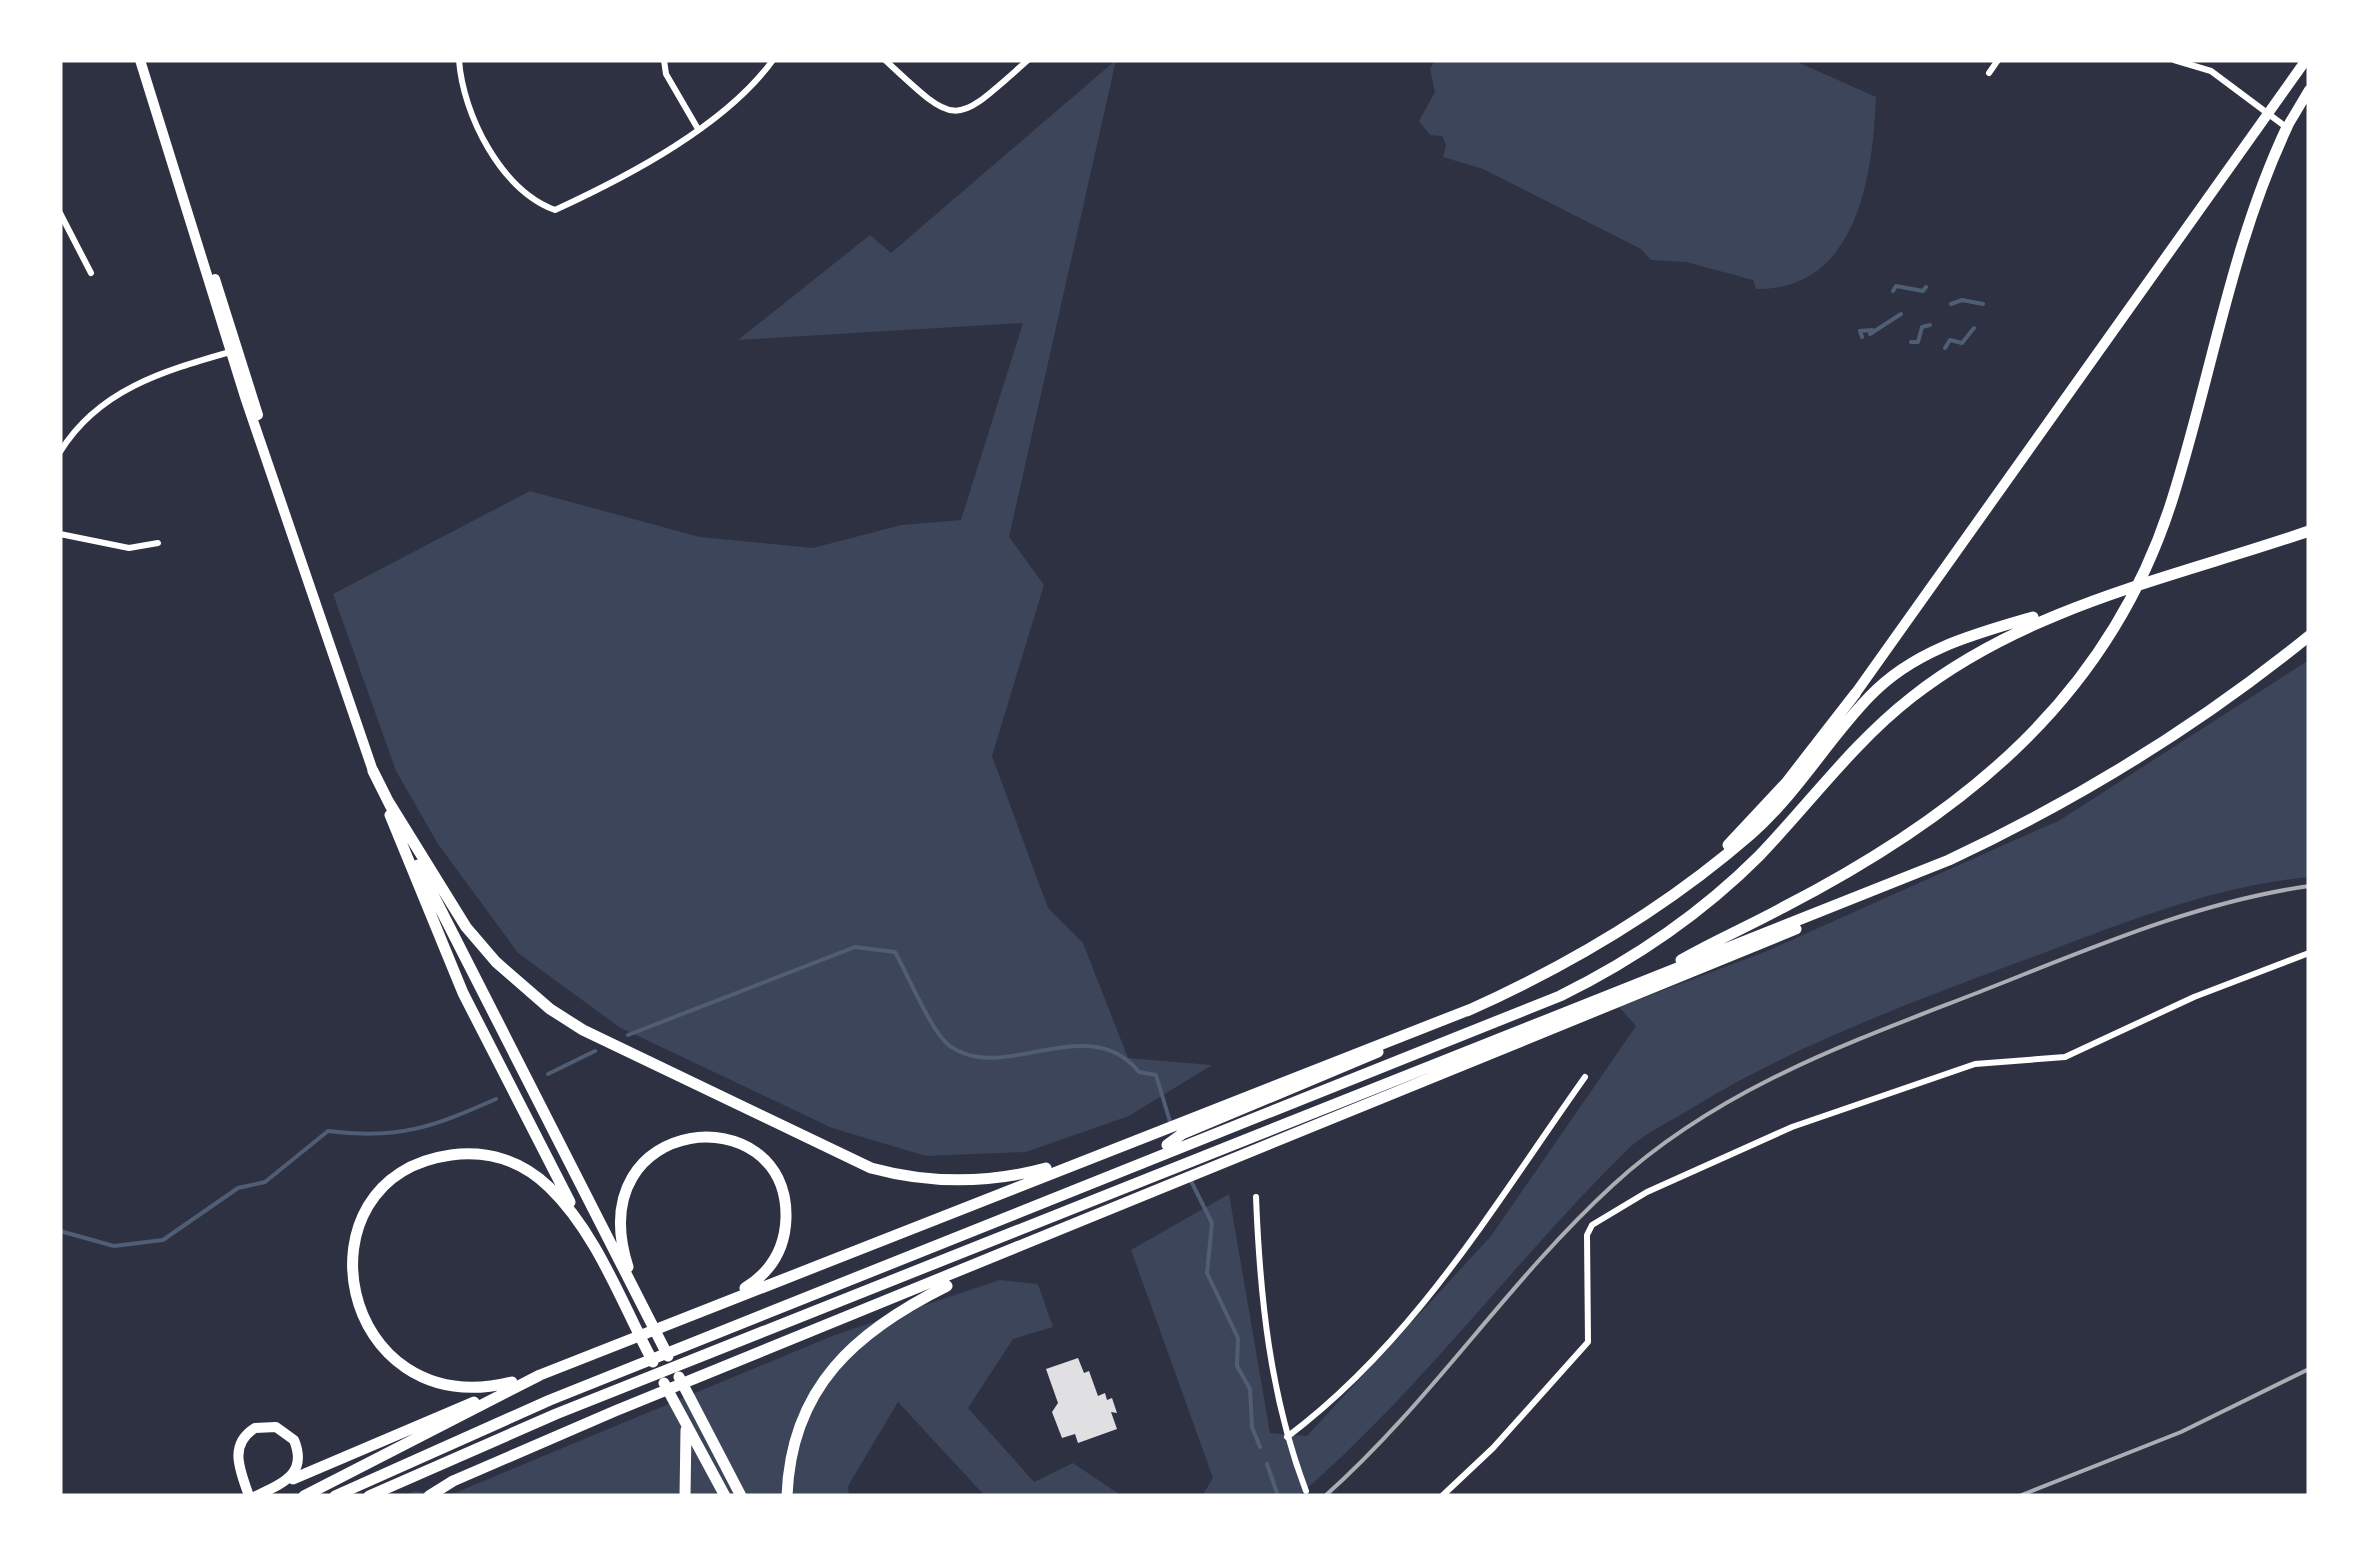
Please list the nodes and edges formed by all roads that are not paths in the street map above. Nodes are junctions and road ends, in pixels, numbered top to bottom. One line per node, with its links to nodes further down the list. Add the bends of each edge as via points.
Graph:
1 (140, 60): 16 (main road)
2 (459, 60): 14 (street, via 484,143 538,204 556,210)
3 (664, 60): 14 (street)
4 (773, 60): 14 (street, via 750,91)
5 (885, 60): 6 (street, via 934,105 957,113 973,108)
6 (1028, 60)
7 (1998, 60): 10 (street)
8 (2174, 60): 12 (street, via 2210,70)
9 (2306, 60): 12 (main road)
10 (1989, 73)
11 (2309, 90): 13 (main road)
12 (2266, 113): 13 (street); 26 (main road)
13 (2287, 127): 32 (highway, via 2238,247 2154,554 2086,674 2048,720 1962,796 1841,876)
14 (698, 129)
15 (60, 213): 17 (street)
16 (204, 255): 18 (main road); 19 (main road)
17 (92, 273)
18 (231, 352): 19 (main road); 20 (street, via 112,395)
19 (264, 442): 27 (main road)
20 (61, 449)
21 (2309, 530): 24 (highway)
22 (60, 534): 23 (street, via 129,548)
23 (158, 543)
24 (2104, 596): 29 (highway, via 1966,637 1900,671 1870,696 1753,833); 35 (highway, via 2006,636 1914,696 1852,751 1738,876 1620,964 1534,1007)
25 (2309, 636): 30 (highway, via 2116,774 2048,814)
26 (1856, 694): 29 (highway, via 1786,783)
27 (373, 770): 28 (highway); 39 (highway, via 442,947)
28 (388, 801): 36 (highway, via 482,946 532,996 583,1030 836,1154 906,1177 990,1180); 41 (highway)
29 (1700, 873): 33 (highway, via 1608,940)
30 (1916, 874): 32 (highway); 37 (highway, via 1734,957)
31 (2309, 953): 58 (street, via 2194,997 2065,1058 1975,1064 1792,1127 1647,1192 1592,1225 1586,1234 1588,1342)
32 (1651, 976): 37 (highway)
33 (1471, 1009): 35 (highway); 36 (highway)
34 (1585, 1078): 46 (street, via 1424,1305)
35 (1195, 1134): 51 (highway, via 495,1422)
36 (1098, 1154): 42 (highway)
37 (1208, 1161): 40 (highway); 52 (highway, via 1162,1172 556,1414)
38 (1256, 1197): 46 (street, via 1266,1331)
39 (580, 1224): 43 (highway, via 524,1168 462,1154 426,1161 393,1180 366,1212 356,1238 352,1279 360,1316 403,1368 458,1387); 45 (highway)
40 (1016, 1250): 53 (highway, via 581,1425); 57 (highway, via 894,1313 841,1357 803,1418)
41 (637, 1295): 42 (highway, via 620,1229 628,1182 658,1149 706,1136 756,1153 777,1180 786,1211 775,1260); 56 (highway)
42 (725, 1301): 43 (highway)
43 (540, 1375): 44 (highway)
44 (493, 1397): 47 (highway); 50 (highway)
45 (686, 1426): 54 (highway); 55 (highway)
46 (1286, 1437): 48 (street)
47 (292, 1478): 49 (main road); 49 (main road, via 299,1462 294,1440 276,1427 256,1428 238,1451)
48 (1306, 1491)
49 (253, 1496)
50 (304, 1496)
51 (334, 1496)
52 (369, 1496)
53 (429, 1496)
54 (685, 1496)
55 (725, 1496)
56 (741, 1496)
57 (786, 1496)
58 (1442, 1496)

